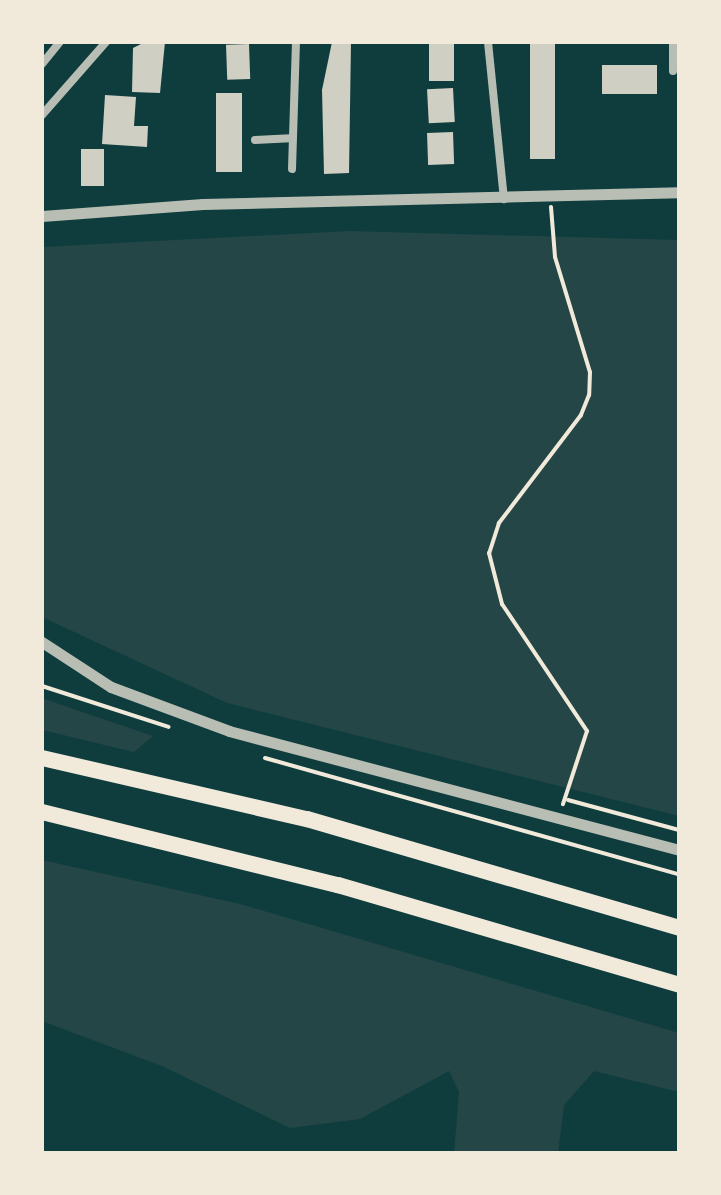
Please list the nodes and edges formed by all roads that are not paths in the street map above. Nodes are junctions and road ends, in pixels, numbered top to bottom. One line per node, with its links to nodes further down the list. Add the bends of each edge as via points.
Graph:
1 (60, 42): 6 (street)
2 (106, 42): 8 (street)
3 (296, 42): 9 (street)
4 (488, 42): 13 (street)
5 (673, 42): 7 (street)
6 (42, 64)
7 (673, 71)
8 (42, 115)
9 (290, 138): 10 (street); 11 (street)
10 (255, 140)
11 (292, 169)
12 (679, 192): 13 (street)
13 (504, 199): 14 (street, via 233,203)
14 (42, 216)
15 (42, 642): 18 (street, via 111,687 229,731)
16 (42, 758): 19 (highway, via 307,819)
17 (42, 812): 20 (highway, via 338,885)
18 (679, 850)
19 (679, 928)
20 (679, 985)

